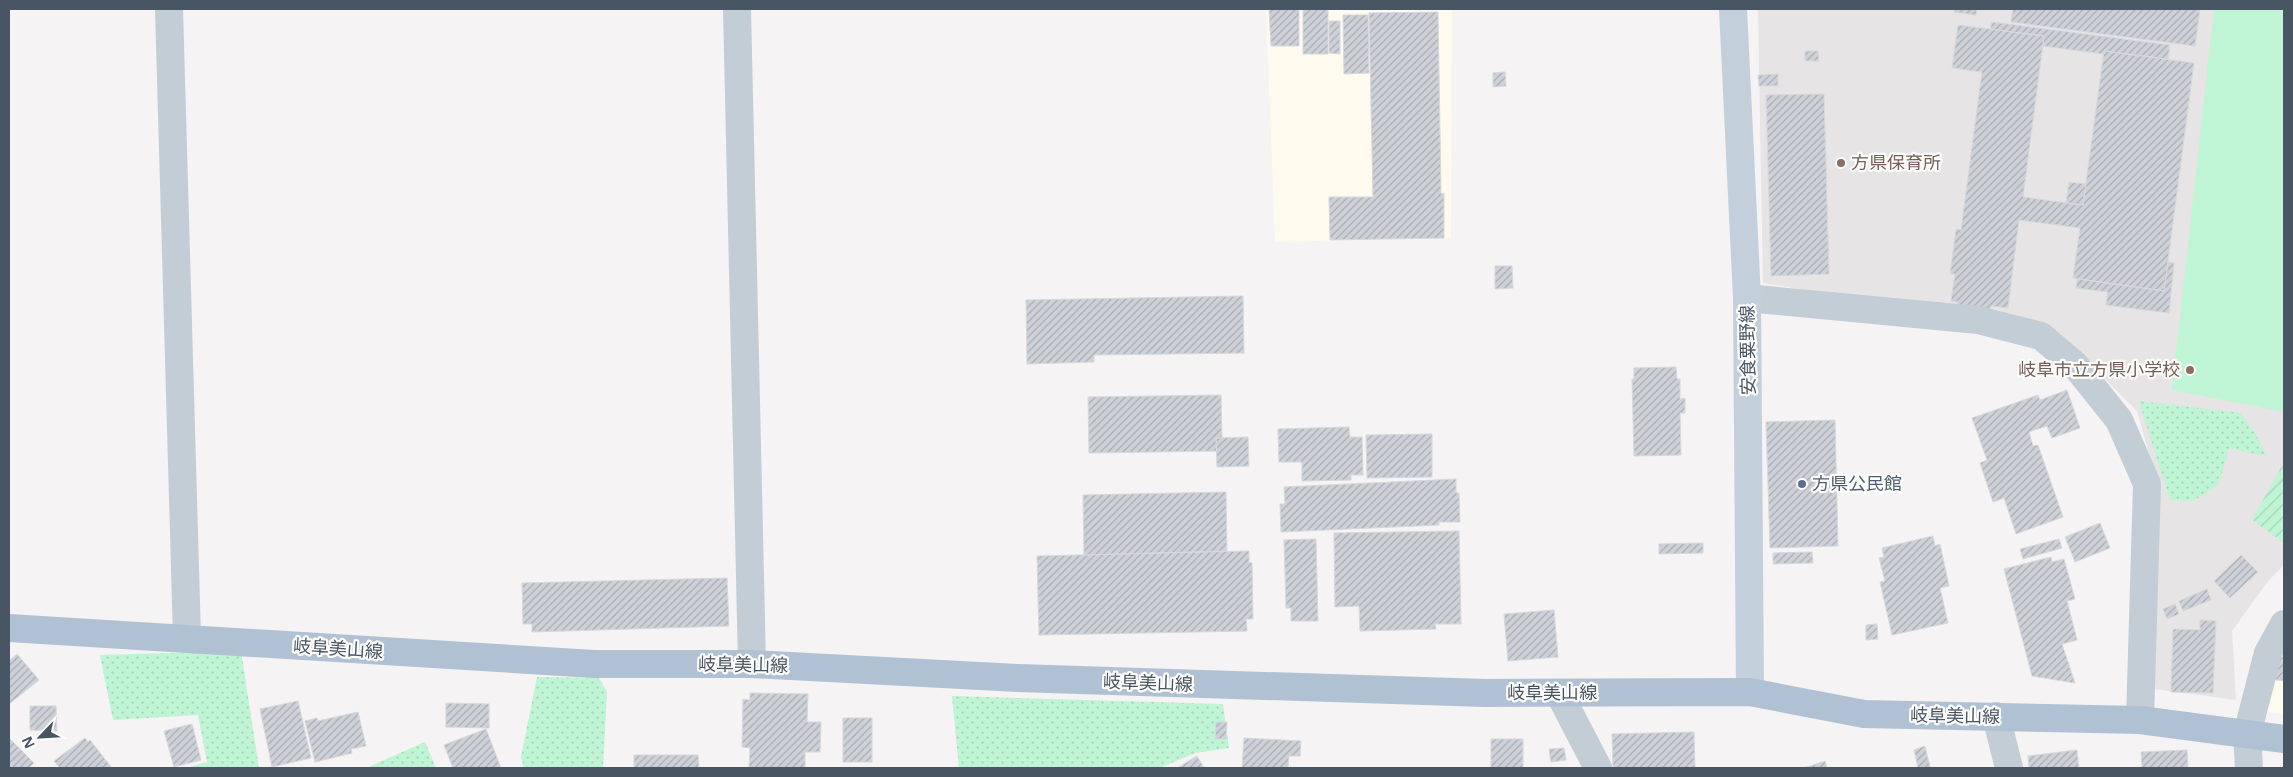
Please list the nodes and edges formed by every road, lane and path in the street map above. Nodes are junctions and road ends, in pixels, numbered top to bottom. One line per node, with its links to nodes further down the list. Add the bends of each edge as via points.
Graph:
1 (169, 9): 7 (street)
2 (738, 9): 8 (street)
3 (1733, 9): 4 (main road, 安食粟野線)
4 (1747, 298): 9 (main road, 安食粟野線); 12 (street, via 1978,320 2041,336 2075,365 2119,420 2147,484)
5 (2284, 624): 13 (street, via 2268,653)
6 (9, 628): 7 (main road, 岐阜美山線)
7 (187, 638): 8 (main road, 岐阜美山線, via 594,664)
8 (752, 664): 10 (main road, 岐阜美山線, via 1018,678)
9 (1750, 692): 10 (main road, 岐阜美山線); 11 (main road, 岐阜美山線, via 1864,714)
10 (1559, 693): 15 (street)
11 (1996, 716): 12 (main road, 岐阜美山線); 16 (street)
12 (2140, 720): 13 (main road, 岐阜美山線)
13 (2247, 734): 14 (main road, 岐阜美山線); 17 (street)
14 (2284, 739)
15 (1598, 768)
16 (2009, 768)
17 (2249, 768)

